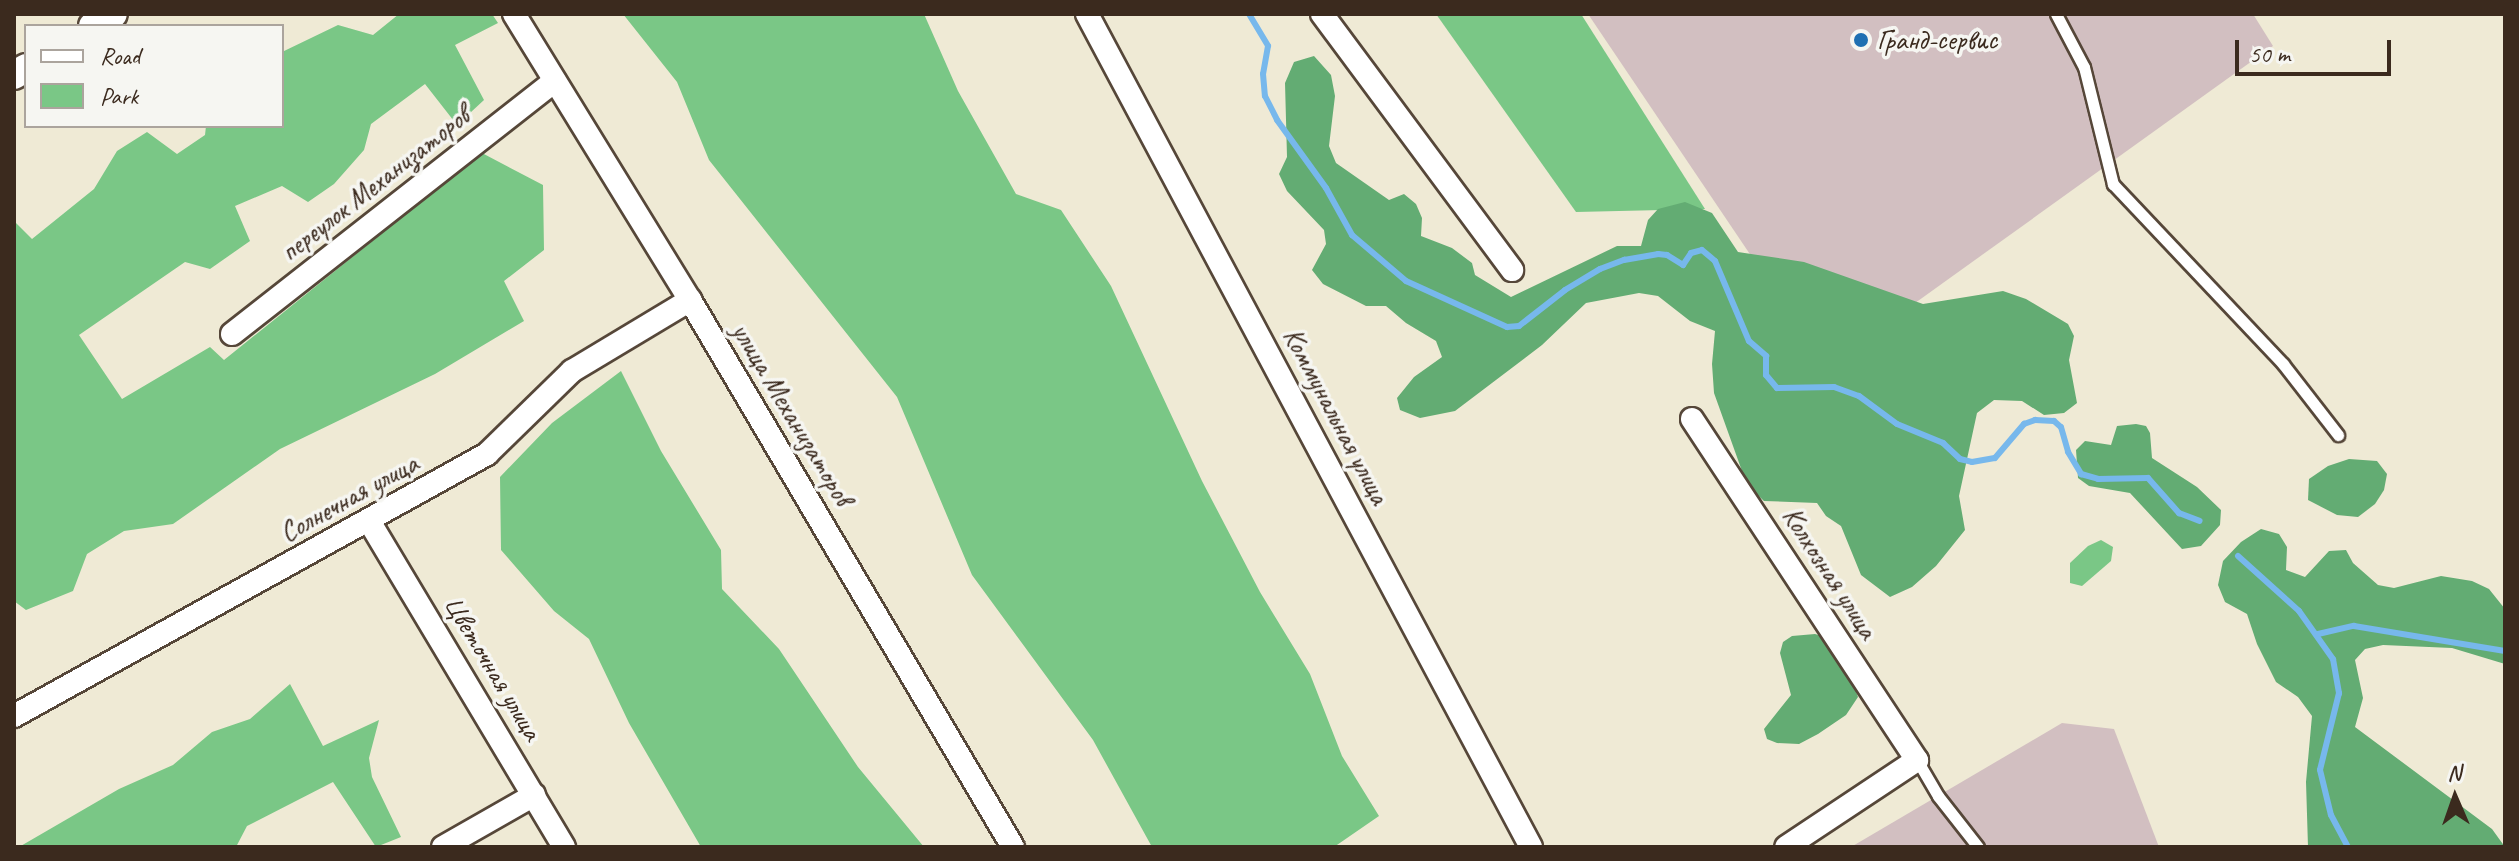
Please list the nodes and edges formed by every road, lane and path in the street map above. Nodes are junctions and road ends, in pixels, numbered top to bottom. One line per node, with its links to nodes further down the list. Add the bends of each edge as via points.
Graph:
1 (514, 14): 5 (street, улица Механизаторов)
2 (1087, 14): 18 (street, Коммунальная улица)
3 (1322, 14): 6 (street)
4 (2056, 14): 10 (lane, via 2084,67 2113,184 2283,364)
5 (555, 81): 7 (street, улица Механизаторов); 8 (street, переулок Механизаторов)
6 (1512, 270)
7 (690, 300): 11 (street, Солнечная улица, via 572,371 487,454); 17 (street, улица Механизаторов)
8 (232, 334)
9 (1692, 419): 13 (street, Колхозная улица)
10 (2338, 435)
11 (369, 521): 12 (street, Солнечная улица); 14 (street, Цветочная улица)
12 (14, 716)
13 (1917, 760): 19 (street); 20 (lane)
14 (534, 795): 15 (street); 16 (street, Цветочная улица)
15 (443, 847)
16 (564, 847)
17 (1013, 847)
18 (1531, 847)
19 (1786, 847)
20 (1978, 847)

